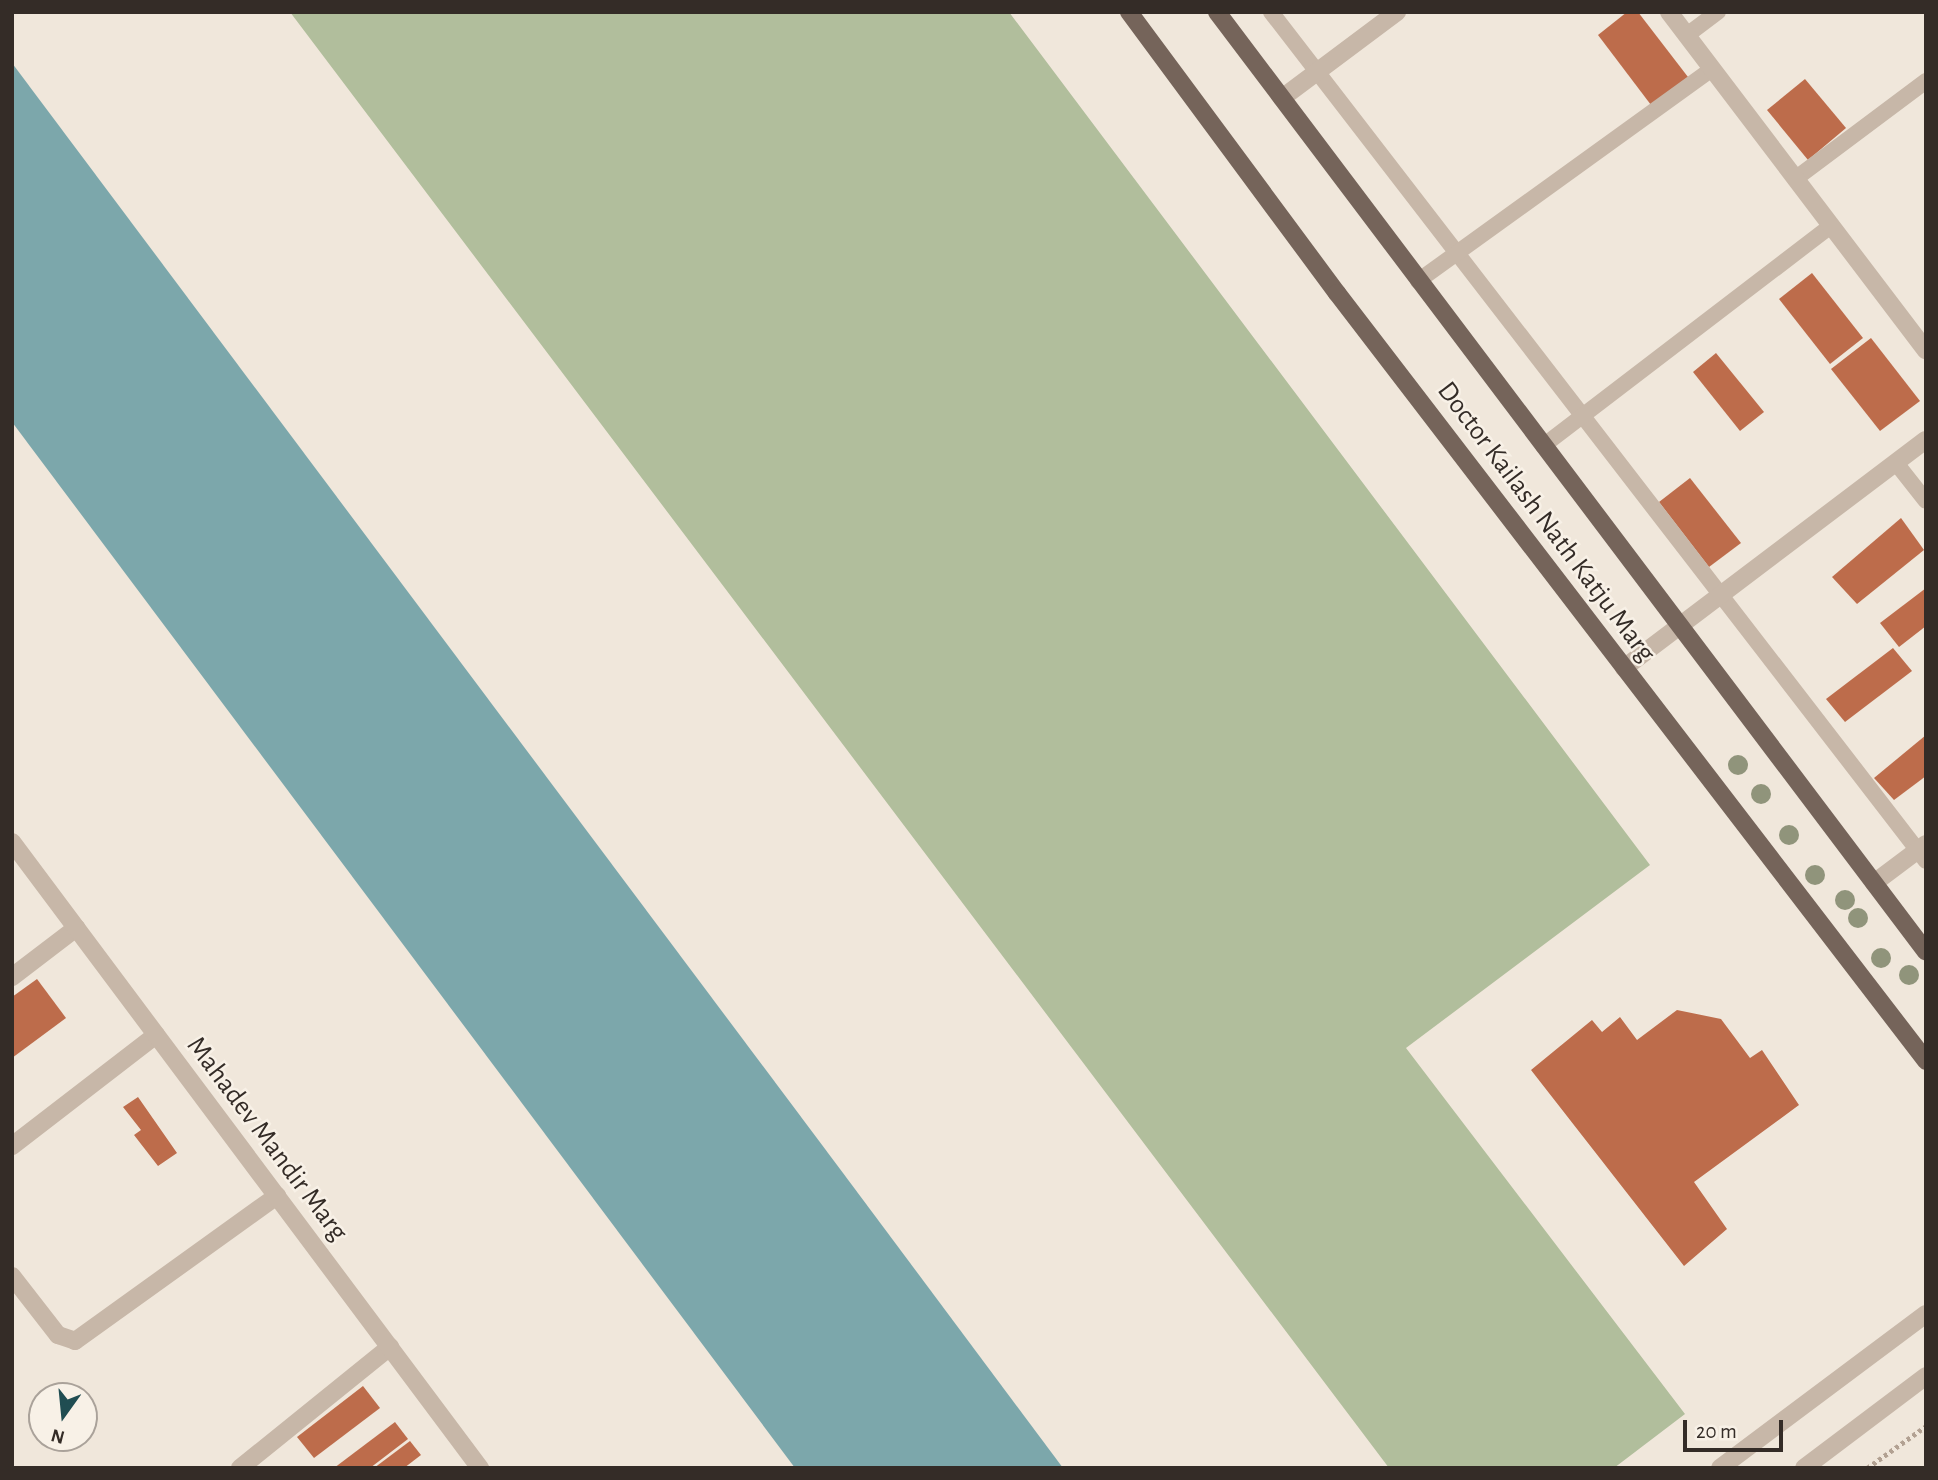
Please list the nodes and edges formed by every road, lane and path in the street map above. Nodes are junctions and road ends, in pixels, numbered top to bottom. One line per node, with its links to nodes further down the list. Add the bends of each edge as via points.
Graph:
1 (1129, 12): 24 (main road, Doctor Kailash Nath Katju Marg)
2 (1217, 12): 11 (main road, Doctor Kailash Nath Katju Marg)
3 (1271, 12): 9 (lane)
4 (1396, 12): 9 (street)
5 (1669, 12): 7 (street)
6 (1718, 12): 7 (lane)
7 (1687, 36): 8 (street)
8 (1712, 69): 12 (street); 14 (lane)
9 (1317, 72): 11 (street); 14 (lane)
10 (1926, 81): 12 (lane)
11 (1282, 98): 15 (main road, Doctor Kailash Nath Katju Marg)
12 (1795, 179): 13 (street)
13 (1831, 226): 16 (street); 17 (lane)
14 (1457, 253): 15 (lane); 17 (lane)
15 (1418, 281): 19 (main road, Doctor Kailash Nath Katju Marg)
16 (1926, 351)
17 (1581, 418): 19 (lane); 22 (lane)
18 (1926, 440): 20 (street)
19 (1543, 446): 23 (main road, Doctor Kailash Nath Katju Marg)
20 (1896, 463): 21 (lane); 22 (street)
21 (1926, 501)
22 (1720, 596): 23 (street); 26 (lane)
23 (1680, 626): 24 (street); 27 (main road, Doctor Kailash Nath Katju Marg)
24 (1624, 668): 32 (main road, Doctor Kailash Nath Katju Marg)
25 (12, 842): 28 (street, Mahadev Mandir Marg)
26 (1923, 852): 27 (street)
27 (1874, 883): 29 (main road, Doctor Kailash Nath Katju Marg)
28 (76, 928): 30 (street); 31 (street, Mahadev Mandir Marg)
29 (1926, 952)
30 (12, 977)
31 (156, 1035): 33 (street); 34 (street, Mahadev Mandir Marg)
32 (1926, 1061)
33 (12, 1146)
34 (277, 1196): 35 (street, via 75,1341 58,1335); 37 (street, Mahadev Mandir Marg)
35 (12, 1276)
36 (1926, 1314): 42 (street)
37 (390, 1347): 40 (street); 41 (street, Mahadev Mandir Marg)
38 (1926, 1376): 43 (street)
39 (1926, 1426): 44 (path)
40 (240, 1468)
41 (480, 1468)
42 (1720, 1468)
43 (1804, 1468)
44 (1867, 1468)

